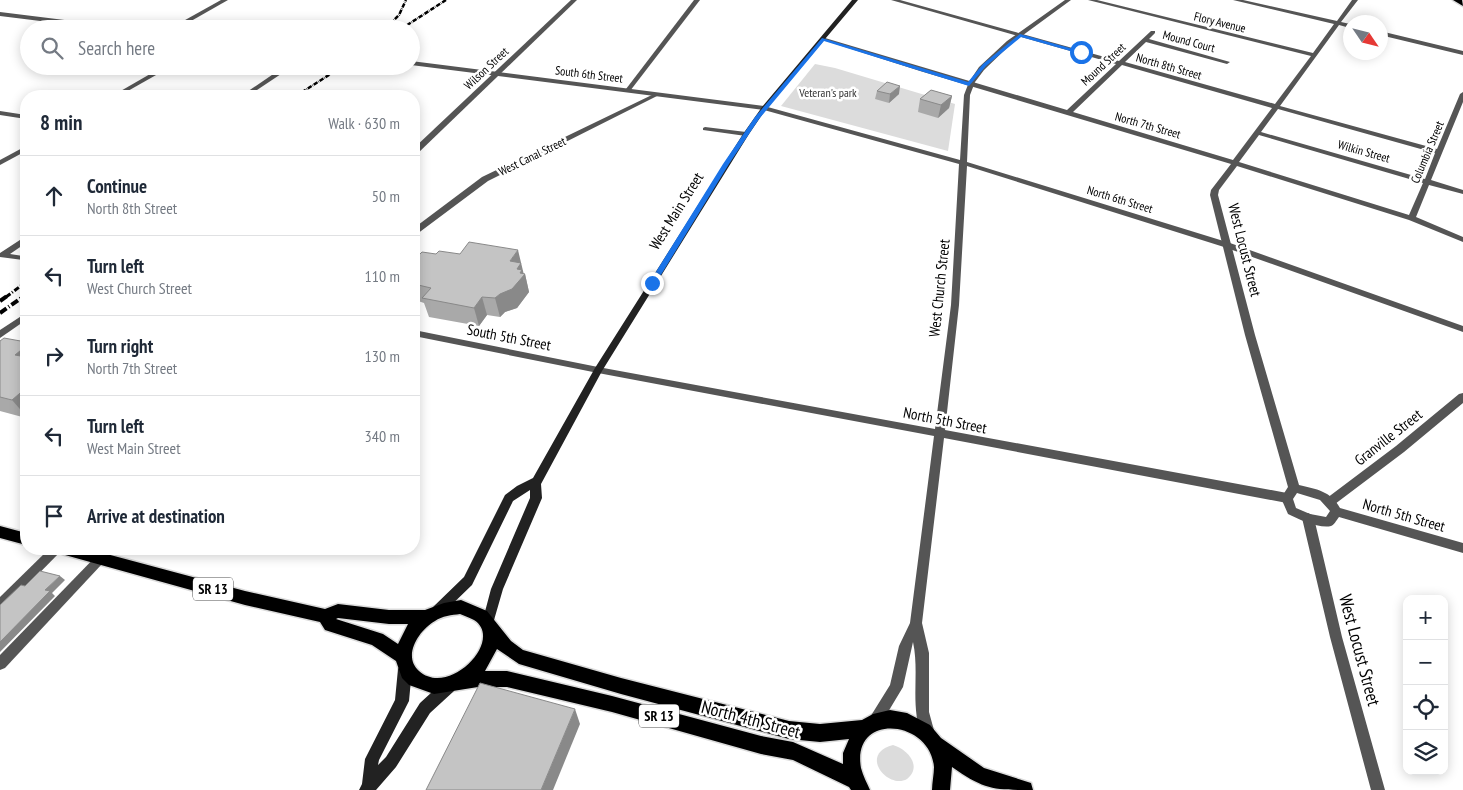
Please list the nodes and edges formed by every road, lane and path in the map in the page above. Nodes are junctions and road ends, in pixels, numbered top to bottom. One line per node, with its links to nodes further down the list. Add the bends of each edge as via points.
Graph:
1 (225, 0): 16 (street)
2 (574, 0): 29 (street, Wilson Street)
3 (697, 0): 35 (street)
4 (855, 0): 22 (main road, West Main Street)
5 (894, 0): 13 (street, North 8th Street)
6 (921, 0): 13 (street)
7 (1068, 0): 20 (street)
8 (1091, 0): 25 (street, Flory Avenue)
9 (1236, 0): 17 (street)
10 (1355, 0): 17 (street, West Locust Street)
11 (1457, 0): 12 (highway)
12 (1463, 4)
13 (912, 5): 20 (street, North 8th Street)
14 (0, 14): 15 (street)
15 (48, 20)
16 (188, 20)
17 (1338, 24): 18 (street); 25 (street, West Locust Street)
18 (1343, 25)
19 (1153, 32): 23 (street, Mound Street)
20 (1020, 35): 28 (street, North 8th Street); 32 (street, via 984,65)
21 (1388, 35): 24 (street)
22 (823, 39): 32 (street, North 7th Street); 40 (main road, West Main Street)
23 (1144, 40): 26 (street, Mound Court); 28 (street, Mound Street)
24 (1463, 53)
25 (1315, 55): 39 (street, West Locust Street)
26 (1227, 62)
27 (420, 63): 29 (street, South 6th Street)
28 (1121, 63): 39 (street, North 8th Street); 42 (street, Mound Street)
29 (497, 73): 35 (street, South 6th Street); 47 (street, Wilson Street)
30 (153, 75): 33 (street)
31 (276, 75): 34 (street)
32 (969, 84): 42 (street, North 7th Street); 51 (street, West Church Street)
33 (126, 90)
34 (253, 90)
35 (628, 90): 36 (street, South 6th Street)
36 (658, 94): 40 (street, South 6th Street); 56 (street, West Canal Street, via 485,179)
37 (1463, 94): 38 (street, Columbia Street)
38 (1461, 105): 49 (street, Columbia Street)
39 (1277, 107): 45 (street, West Locust Street); 49 (street, North 8th Street)
40 (764, 108): 46 (main road, West Main Street); 51 (street, North 6th Street)
41 (0, 113): 43 (street)
42 (1068, 113): 52 (street, North 7th Street)
43 (20, 116)
44 (705, 129): 46 (street)
45 (1258, 133): 52 (street, West Locust Street); 53 (street, Wilkin Street)
46 (746, 134): 66 (main road, West Main Street)
47 (420, 146)
48 (20, 151): 50 (street)
49 (1439, 152): 53 (street, Columbia Street)
50 (0, 163)
51 (963, 163): 59 (street, North 6th Street); 68 (street, West Church Street, via 955,305)
52 (1236, 163): 55 (street, North 7th Street); 59 (street, West Locust Street, via 1214,195)
53 (1427, 181): 54 (street, Wilkin Street); 55 (street, Columbia Street)
54 (1463, 192)
55 (1412, 218): 57 (street, North 7th Street)
56 (420, 228)
57 (1463, 240)
58 (20, 244): 60 (street)
59 (1227, 245): 63 (street, North 6th Street); 70 (street, West Locust Street)
60 (2, 255): 61 (street)
61 (20, 258)
62 (20, 320): 64 (street)
63 (1463, 330)
64 (0, 335)
65 (420, 335): 66 (street, South 5th Street)
66 (598, 370): 68 (street, North 5th Street); 69 (main road, West Main Street)
67 (1463, 397): 72 (street, Granville Street)
68 (940, 433): 71 (street, North 5th Street); 83 (street, West Church Street)
69 (535, 483): 81 (main road, via 509,498 468,581); 84 (main road, via 536,498 497,590)
70 (1294, 488): 71 (street); 72 (street, North 5th Street, via 1319,494)
71 (1287, 498): 73 (street, via 1292,511)
72 (1334, 506): 73 (street, Granville Street, via 1329,522); 76 (street, North 5th Street)
73 (1308, 518): 94 (street, West Locust Street)
74 (0, 532): 75 (main road)
75 (20, 537)
76 (1463, 548)
77 (51, 555): 80 (street)
78 (104, 555): 86 (street)
79 (112, 555): 82 (main road, SR 13, via 248,599)
80 (0, 605)
81 (431, 614): 82 (main road, via 389,617 338,611); 84 (main road, via 461,607 477,612); 85 (main road, via 410,635)
82 (325, 616): 85 (main road, via 331,626 376,639)
83 (916, 623): 88 (street, West Church Street, via 905,646 896,687); 89 (street, West Church Street, via 922,652 922,712)
84 (489, 626): 87 (main road, via 492,638 485,659 478,669); 88 (main road, North 4th Street / SR 13, via 505,646 519,656 664,698 789,730 820,734)
85 (404, 662): 87 (main road, via 411,676 421,684 434,687); 91 (main road, via 402,701 372,759)
86 (0, 664)
87 (453, 684): 90 (main road, North 4th Street / SR 13, via 478,679 507,679 612,704 793,751 816,760); 91 (main road, via 425,708 391,762)
88 (869, 725): 89 (main road, North 4th Street, via 888,718 902,720 916,725); 90 (main road, via 853,746 852,768)
89 (933, 740): 92 (main road, via 943,761); 93 (main road, via 979,775)
90 (858, 785)
91 (367, 788)
92 (941, 790)
93 (1024, 790)
94 (1378, 790)

